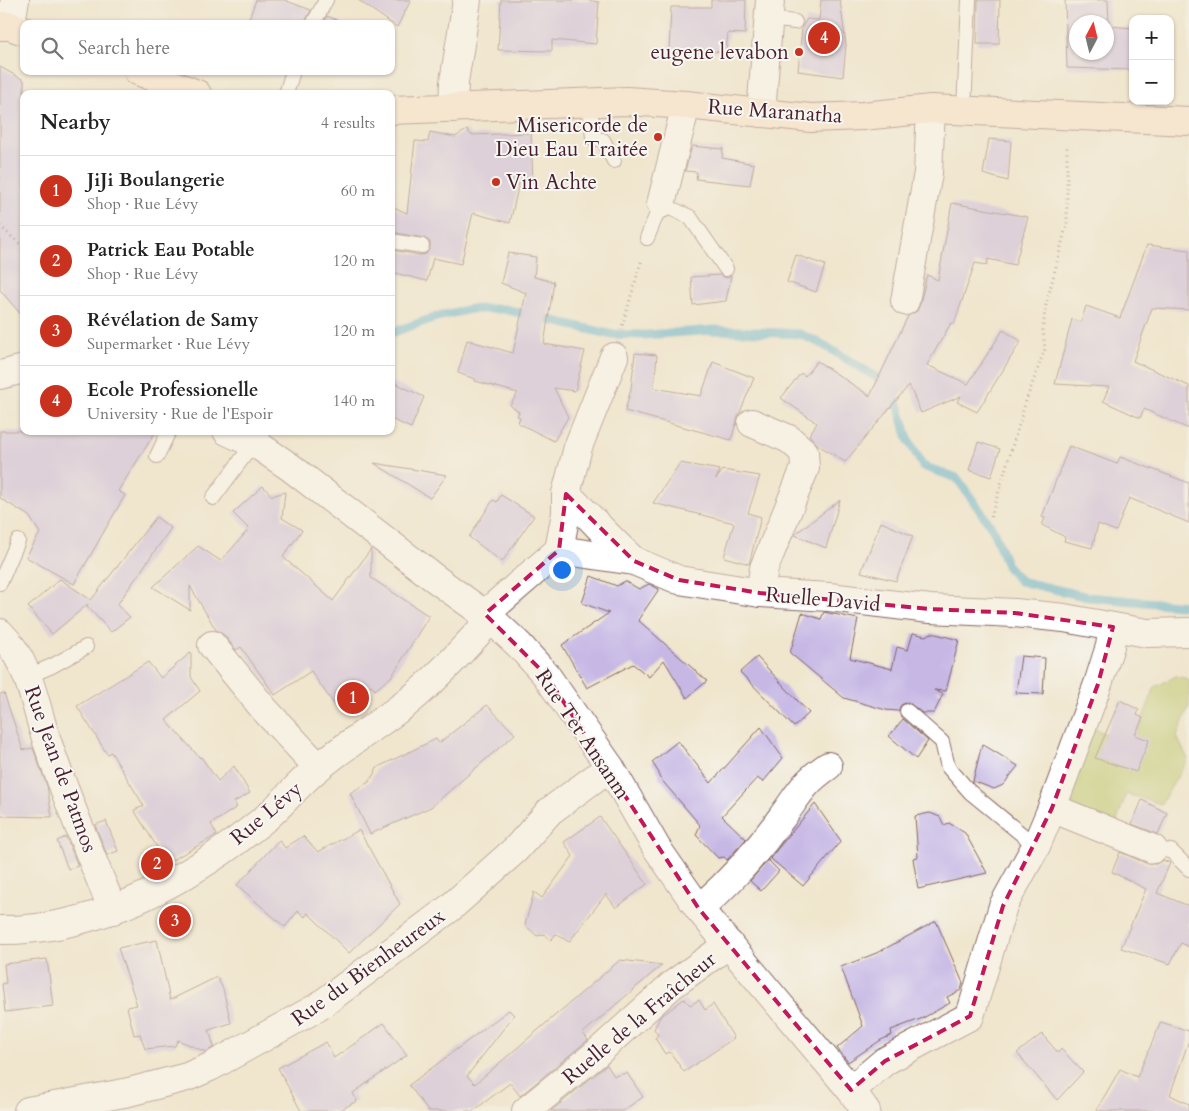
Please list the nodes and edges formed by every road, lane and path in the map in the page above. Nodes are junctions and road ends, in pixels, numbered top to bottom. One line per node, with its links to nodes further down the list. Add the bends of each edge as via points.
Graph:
1 (326, 0): 5 (lane)
2 (467, 0): 13 (street)
3 (969, 0): 16 (lane)
4 (769, 9): 6 (lane); 17 (street)
5 (315, 20)
6 (795, 22)
7 (148, 75): 9 (street)
8 (292, 75): 10 (lane)
9 (187, 90)
10 (287, 90)
11 (590, 102): 12 (street, Rue Maranatha); 13 (street, Rue Maranatha); 20 (lane, via 593,138 603,140)
12 (686, 105): 17 (street, Rue Maranatha); 21 (street)
13 (453, 108): 15 (street, Rue Maranatha)
14 (931, 109): 16 (street, Rue Maranatha); 17 (street, Rue Maranatha, via 811,118); 28 (street, via 928,173)
15 (395, 110)
16 (964, 110): 18 (street, Rue Maranatha)
17 (761, 113)
18 (1068, 114): 19 (street, Rue Maranatha); 40 (path, via 1067,223 1045,309 1045,349)
19 (1189, 121)
20 (614, 161)
21 (661, 204): 23 (lane); 27 (lane, via 690,217)
22 (0, 226): 25 (path)
23 (647, 238): 29 (path)
24 (395, 242): 26 (lane)
25 (20, 244)
26 (422, 246)
27 (726, 269)
28 (905, 301)
29 (622, 328)
30 (614, 357): 38 (street, via 578,446)
31 (20, 371): 32 (street)
32 (0, 375)
33 (752, 423): 45 (street, via 790,439 804,452 805,468 764,568)
34 (167, 435): 37 (lane)
35 (235, 435): 36 (street, Rue Tèt Ansanm)
36 (253, 444): 39 (lane); 46 (street, Rue Tèt Ansanm, via 290,467)
37 (157, 456)
38 (566, 494): 42 (street); 43 (street)
39 (213, 498)
40 (991, 517)
41 (18, 541): 44 (lane)
42 (559, 550): 43 (street, Ruelle David); 46 (street)
43 (634, 561): 45 (street, Ruelle David, via 679,580)
44 (0, 583)
45 (760, 593): 47 (street, Ruelle David, via 930,609 1015,612)
46 (488, 617): 55 (street, Rue Tèt Ansanm, via 546,675); 56 (street, Rue Lévy, via 408,701)
47 (1113, 627): 48 (street, Ruelle David, via 1147,633); 57 (street, via 1098,684)
48 (1189, 632)
49 (0, 633): 52 (street, Rue Jean de Patmos, via 16,650)
50 (212, 645): 56 (street)
51 (86, 647): 52 (lane)
52 (28, 676): 62 (street, Rue Jean de Patmos, via 48,746)
53 (907, 711): 58 (lane, via 942,742 948,767 970,792)
54 (828, 766): 61 (street, via 804,784 783,817 746,862)
55 (610, 767): 61 (street, Rue Tèt Ansanm, via 656,848); 66 (street, Rue du Bienheureux, via 550,811 515,850 450,908 318,1008 187,1077 129,1092)
56 (318, 768): 62 (street, Rue Lévy, via 267,817 213,856 177,880)
57 (1052, 808): 58 (street); 59 (street)
58 (1036, 846): 65 (street, via 1003,906 970,1016 885,1061)
59 (1153, 849): 60 (lane, via 1171,851)
60 (1189, 869)
61 (699, 909): 64 (street, Rue Tèt Ansanm)
62 (113, 910): 63 (street, Rue Lévy, via 41,929)
63 (0, 930)
64 (729, 944): 65 (street, Rue Tèt Ansanm); 67 (street, Ruelle de la Fraîcheur, via 672,985)
65 (862, 1106)
66 (28, 1111)
67 (526, 1111)

